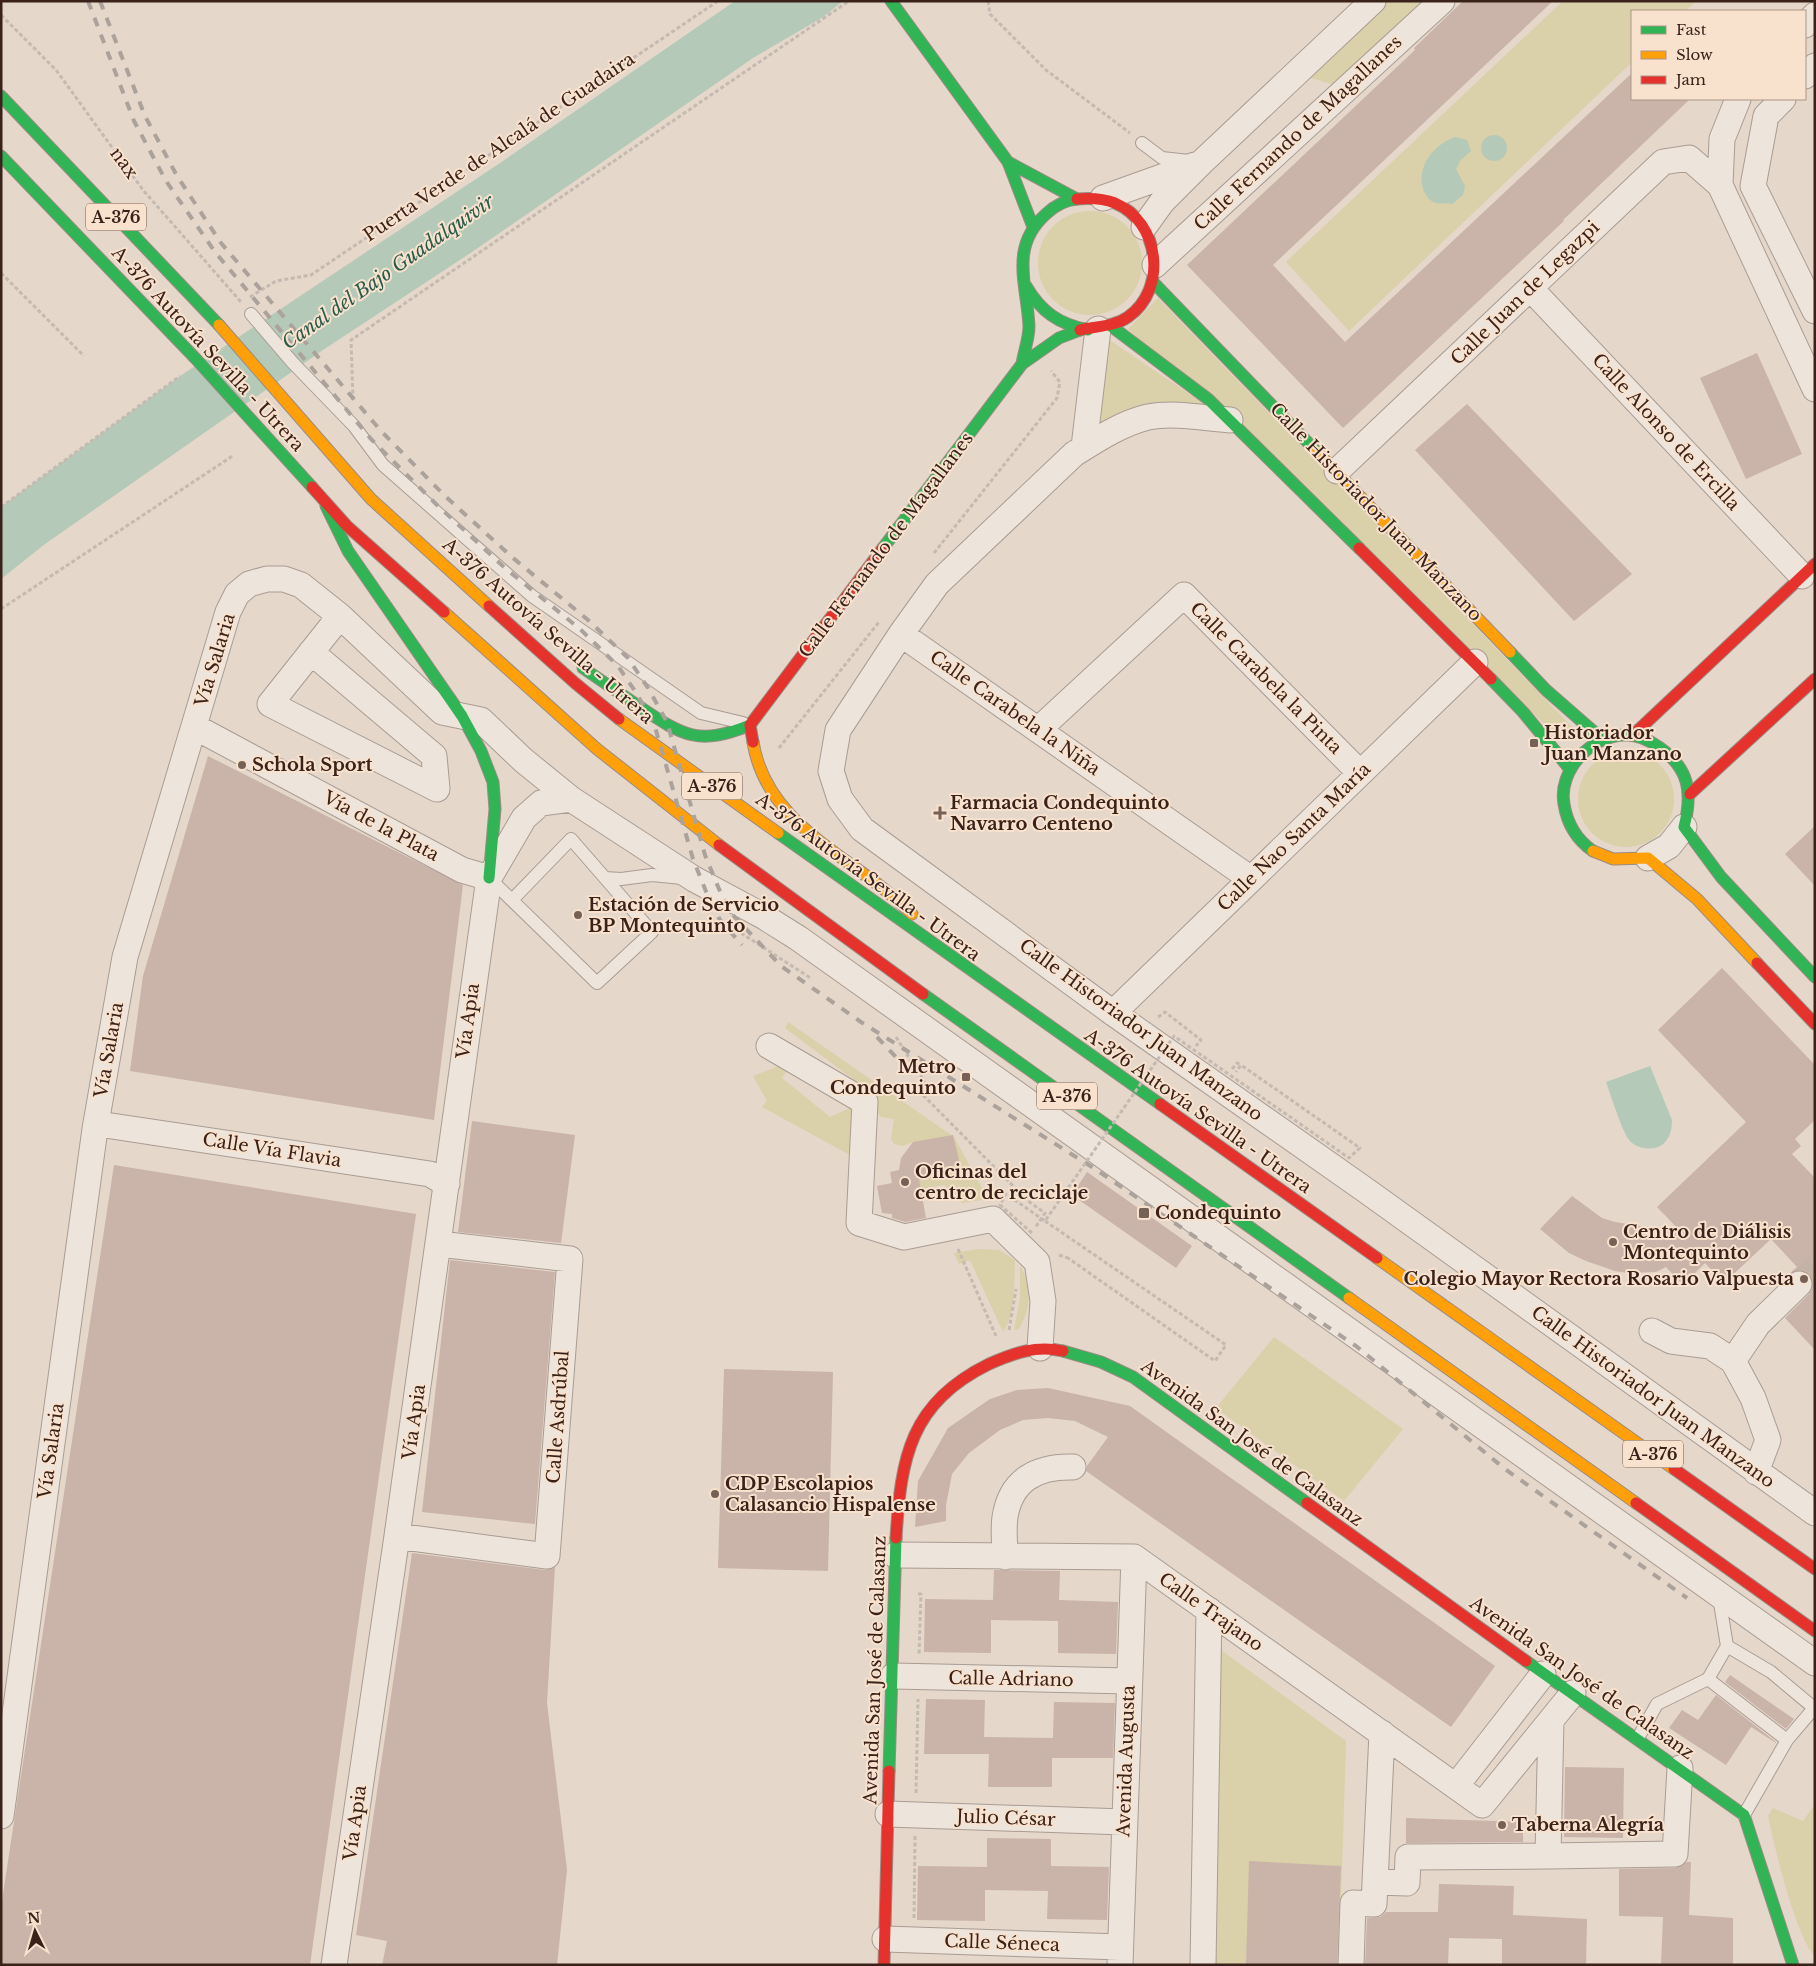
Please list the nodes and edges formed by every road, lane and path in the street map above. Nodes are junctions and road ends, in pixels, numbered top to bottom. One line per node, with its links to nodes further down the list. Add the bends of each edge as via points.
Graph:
1 (718, 1): 24 (path, Puerta Verde de Alcalá de Guadaira, via 311,275)
2 (849, 1): 35 (path, via 351,340)
3 (891, 1): 15 (street)
4 (988, 1): 13 (path, via 990,14 1046,70)
5 (1373, 1): 16 (street)
6 (1442, 1): 23 (street, Calle Fernando de Magallanes)
7 (1, 15): 24 (path, nax, via 56,70 143,190 241,302)
8 (1815, 66): 9 (street)
9 (1806, 75)
10 (1, 96): 42 (street, A-376 Autovía Sevilla - Utrera / A-376, via 231,338 371,499)
11 (1738, 100): 17 (street, via 1722,139)
12 (1782, 100): 27 (street, via 1766,116 1753,186)
13 (1142, 143): 16 (lane, via 1162,158)
14 (1, 156): 39 (street, A-376 Autovía Sevilla - Utrera / A-376, via 196,359)
15 (1008, 162): 18 (street); 20 (street)
16 (1202, 162): 19 (street); 21 (street, via 1162,202)
17 (1720, 184): 26 (street, Calle Juan de Legazpi, via 1689,158 1663,162); 33 (street)
18 (1075, 198): 19 (street); 20 (street, via 1044,214)
19 (1103, 198): 21 (street, via 1119,204)
20 (1033, 227): 25 (street, via 1025,245 1022,265)
21 (1144, 227): 23 (street, via 1152,245)
22 (1, 273): 30 (path)
23 (1154, 273): 29 (street, via 1139,305 1129,316); 38 (street, Calle Historiador Juan Manzano)
24 (276, 281)
25 (1026, 284): 29 (street, via 1035,303 1050,317 1068,326); 31 (street, via 1029,329)
26 (1530, 288): 38 (street, Calle Juan de Legazpi); 41 (street, Calle Alonso de Ercilla)
27 (1815, 311)
28 (251, 314): 35 (lane)
29 (1099, 328): 31 (street, via 1073,332); 34 (street, Calle Historiador Juan Manzano, via 1208,399); 36 (street)
30 (84, 356)
31 (1022, 364): 53 (street, Calle Fernando de Magallanes)
32 (183, 374): 40 (path)
33 (1815, 390)
34 (1230, 420): 36 (street, Calle Historiador Juan Manzano, via 1173,415 1148,417 1127,424); 49 (street, Calle Historiador Juan Manzano)
35 (354, 426): 53 (lane, via 383,465 532,596 701,713)
36 (1084, 447): 45 (street, Calle Historiador Juan Manzano, via 937,584)
37 (234, 455): 43 (path)
38 (1337, 471): 57 (street, Calle Historiador Juan Manzano, via 1546,690)
39 (324, 502): 50 (street, via 348,552); 104 (street, A-376, via 597,749 741,862)
40 (1, 507)
41 (1808, 570): 56 (street)
42 (490, 605): 46 (street); 70 (street, A-376 Autovía Sevilla - Utrera / A-376, via 625,724)
43 (1, 609)
44 (340, 616): 47 (street); 52 (street, Vía Salaria, via 442,712); 54 (street, Vía Salaria, via 314,594 284,579 249,584 237,594 228,612)
45 (901, 634): 55 (street, Calle Carabela la Niña); 73 (street, Calle Historiador Juan Manzano, via 838,730 831,771 840,799 862,828 1022,951)
46 (554, 649)
47 (311, 652): 47 (street, via 270,704 437,790 434,756)
48 (571, 660): 53 (street, via 676,730 692,736 727,735)
49 (1475, 662): 58 (street, Calle Historiador Juan Manzano, via 1523,712); 59 (street, Calle Nao Santa María)
50 (430, 669): 52 (street); 52 (street)
51 (1815, 679): 60 (street)
52 (472, 718): 61 (street); 64 (street, Vía Apia, via 492,782 495,809)
53 (750, 725): 70 (street, via 756,764 783,811 806,833 908,909)
54 (196, 727): 64 (street, Vía de la Plata, via 462,870); 78 (street, Vía Salaria, via 126,956)
55 (1038, 730): 59 (street, Calle Carabela la Pinta, via 1184,595); 67 (street, Calle Carabela la Niña)
56 (1633, 734): 57 (street); 60 (street, via 1661,744 1682,766)
57 (1602, 739): 58 (street, via 1583,751)
58 (1569, 768): 63 (street, via 1562,800 1570,831 1593,854 1625,863)
59 (1360, 773): 67 (street, Calle Nao Santa María)
60 (1690, 794): 62 (street)
61 (571, 799): 64 (street, Vía Apia, via 541,803 524,818); 66 (street)
62 (1684, 827): 63 (street, via 1669,846); 71 (street, via 1721,876)
63 (1648, 858): 74 (street, via 1697,898)
64 (489, 878): 68 (lane); 79 (street, Vía Apia)
65 (605, 878): 66 (lane, via 652,875); 68 (lane, via 571,839); 68 (lane, via 652,932 597,983)
66 (694, 879): 102 (street, via 798,938)
67 (1251, 879): 73 (street, Calle Nao Santa María)
68 (512, 900)
69 (735, 929): 72 (path)
70 (945, 953): 94 (street, A-376 Autovía Sevilla - Utrera / A-376)
71 (1815, 977)
72 (818, 983)
73 (1113, 1013): 93 (street, Calle Historiador Juan Manzano, via 1364,1189)
74 (1815, 1024)
75 (892, 1031): 81 (path, via 924,1081 917,1090 1028,1201 1045,1213)
76 (769, 1046): 81 (street, via 865,1102 859,1223 904,1237 993,1219)
77 (1241, 1065): 80 (path, bridge, via 1360,1148 1349,1158 1174,1036)
78 (95, 1130): 79 (street, Calle Vía Flavia, via 105,1125 430,1174); 121 (street, Vía Salaria)
79 (447, 1184): 82 (street, Vía Apia)
80 (1045, 1220): 81 (path, bridge, via 1006,1194 1000,1204); 84 (path, via 1226,1345 1215,1361)
81 (1029, 1238): 90 (street, via 1037,1262 1043,1301)
82 (439, 1244): 97 (street, Vía Apia); 97 (street, Calle Asdrúbal, via 570,1258 547,1556)
83 (966, 1248): 85 (path)
84 (1053, 1248)
85 (959, 1249): 86 (path); 89 (path)
86 (950, 1250)
87 (1799, 1284): 91 (street, via 1758,1324)
88 (1652, 1330): 91 (street, via 1671,1341 1710,1346)
89 (999, 1343)
90 (1040, 1348): 98 (street, Avenida San José de Calasanz, via 1017,1353 970,1374 938,1398 915,1434 903,1472); 107 (street, Avenida San José de Calasanz, via 1118,1369 1157,1393)
91 (1734, 1361): 93 (street, via 1753,1398 1768,1440)
92 (1073, 1467): 99 (street, via 1055,1466 1035,1472 1015,1490 1005,1517)
93 (1756, 1472): 95 (street, Calle Historiador Juan Manzano)
94 (1712, 1495): 96 (street); 101 (street, A-376 Autovía Sevilla - Utrera / A-376)
95 (1815, 1513)
96 (1768, 1521)
97 (397, 1536): 127 (street, Vía Apia)
98 (895, 1555): 99 (street); 108 (street, Avenida San José de Calasanz)
99 (1005, 1557): 100 (street)
100 (1134, 1558): 103 (street, Calle Trajano); 110 (street, Avenida Augusta)
101 (1815, 1569)
102 (1719, 1597): 105 (lane); 106 (street)
103 (1209, 1610): 114 (street, Calle Trajano); 129 (street)
104 (1815, 1631)
105 (1727, 1646): 109 (lane); 112 (lane, via 1771,1672)
106 (1815, 1663)
107 (1543, 1674): 111 (street, Avenida San José de Calasanz); 118 (street)
108 (893, 1676): 110 (street, Calle Adriano); 119 (street, Avenida San José de Calasanz)
109 (1708, 1679): 115 (lane, via 1657,1704); 116 (lane)
110 (1129, 1681): 122 (street, Avenida Augusta)
111 (1573, 1693): 113 (street); 115 (street, Avenida San José de Calasanz)
112 (1814, 1707): 116 (lane)
113 (1551, 1720): 118 (street, Calle Trajano, via 1482,1805); 123 (street)
114 (1382, 1733): 118 (street, Calle Trajano); 124 (street)
115 (1638, 1738): 117 (street, Avenida San José de Calasanz)
116 (1787, 1740): 120 (lane)
117 (1680, 1768): 120 (street, Avenida San José de Calasanz); 123 (street, via 1675,1854)
118 (1456, 1786)
119 (888, 1814): 122 (street, Julio César); 125 (street, Avenida San José de Calasanz)
120 (1744, 1814): 131 (street)
121 (1, 1816)
122 (1124, 1822): 126 (street, Avenida Augusta)
123 (1548, 1856): 124 (street, via 1408,1857 1407,1883)
124 (1375, 1882): 130 (street, via 1374,1904 1353,1903)
125 (885, 1939): 126 (street, Calle Séneca); 128 (street, Avenida San José de Calasanz)
126 (1120, 1956)
127 (334, 1965)
128 (884, 1965)
129 (1203, 1965)
130 (1351, 1965)
131 (1793, 1965)

